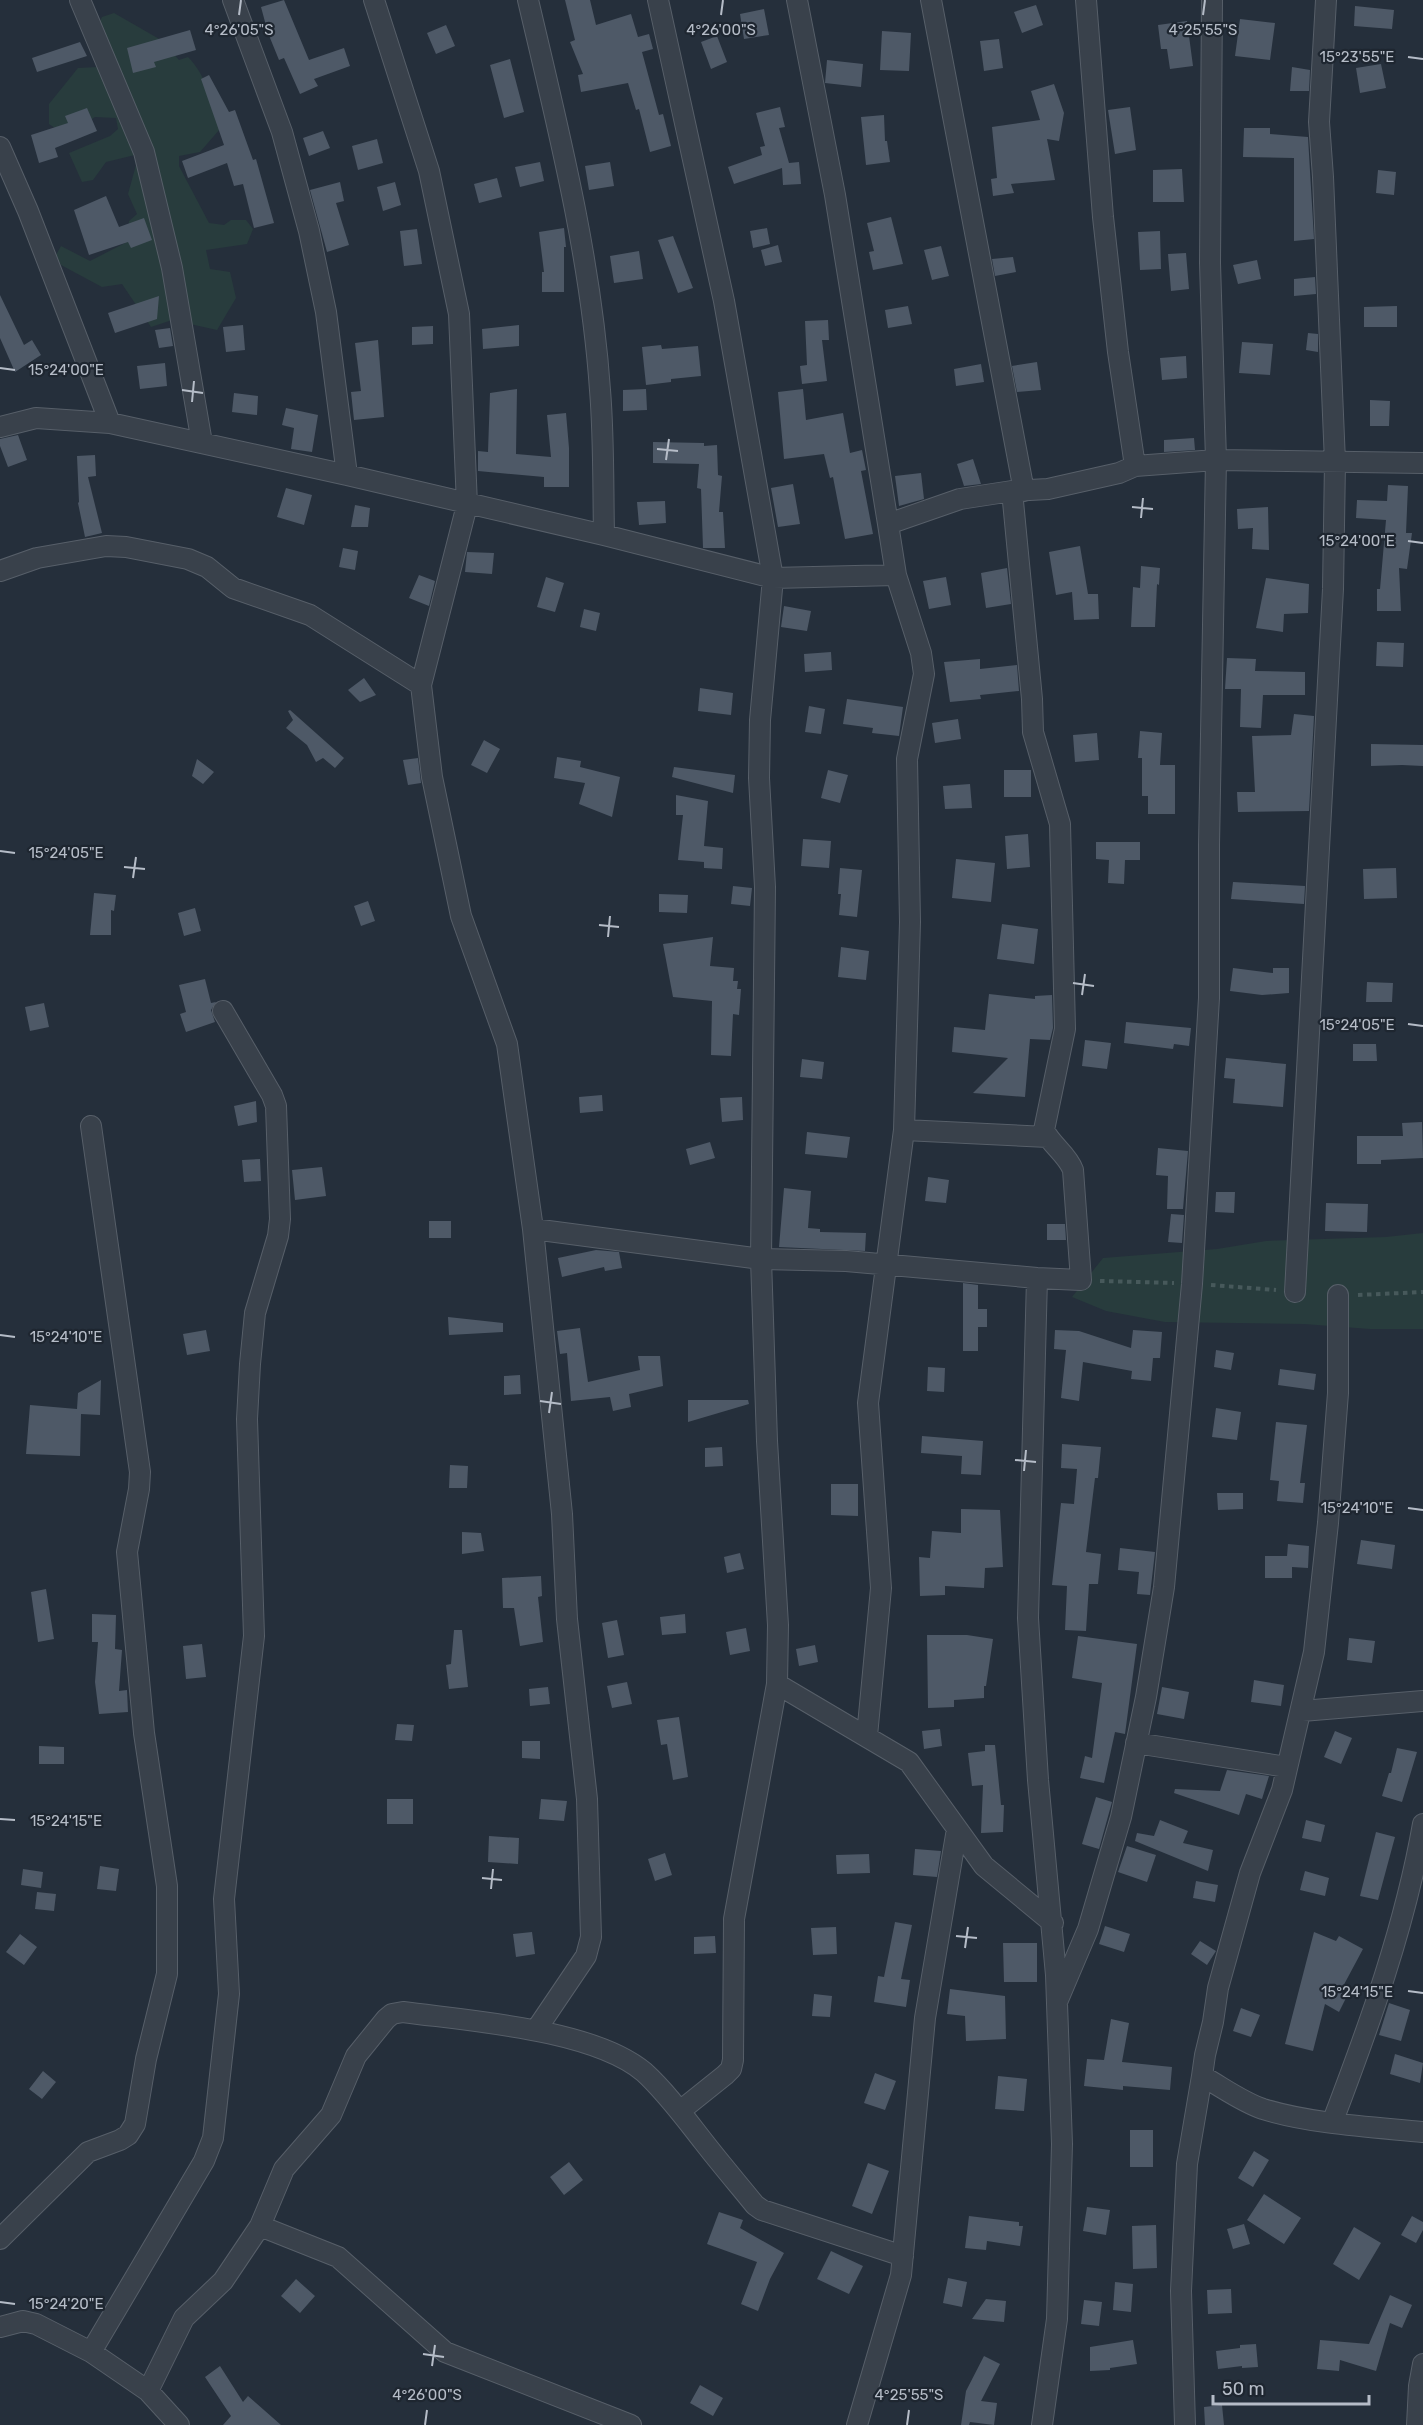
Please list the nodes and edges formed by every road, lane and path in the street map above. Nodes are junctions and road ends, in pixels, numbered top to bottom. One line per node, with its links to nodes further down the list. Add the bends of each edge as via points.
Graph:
1 (80, 0): 14 (street, via 144,152 172,268)
2 (233, 0): 19 (street, via 282,132 309,231 326,312)
3 (374, 0): 21 (street, via 429,171 459,314)
4 (528, 0): 23 (street, via 588,282 600,390)
5 (658, 0): 26 (street, via 724,302)
6 (798, 0): 22 (street, via 835,195)
7 (932, 0): 20 (street)
8 (1086, 0): 18 (street, via 1103,218)
9 (1212, 0): 15 (street, via 1210,263)
10 (1326, 0): 16 (street, via 1319,122)
11 (0, 147): 12 (street)
12 (110, 423): 13 (street, via 36,418); 14 (street)
13 (0, 427)
14 (202, 443): 19 (street)
15 (1216, 460): 16 (street); 18 (street); 37 (street, via 1209,998)
16 (1335, 462): 17 (street); 38 (street, via 1333,589)
17 (1423, 463)
18 (1135, 466): 20 (street, via 1067,486)
19 (347, 475): 21 (street)
20 (1018, 491): 22 (street, via 960,499); 31 (street, via 1033,732 1060,824 1065,1029 1044,1130)
21 (467, 504): 23 (street); 27 (street)
22 (888, 524): 25 (street)
23 (604, 535): 26 (street)
24 (0, 571): 27 (street, via 37,558 106,546 188,560 207,567 233,588 310,615)
25 (896, 575): 26 (street); 30 (street, via 924,664 907,759 910,922)
26 (773, 578): 33 (street, via 760,720 765,886)
27 (421, 685): 32 (street, via 432,777 461,916 507,1044)
28 (223, 1011): 60 (street, via 276,1106 280,1219 255,1313 250,1364 247,1419 255,1624 224,1899 229,1994 210,2150)
29 (91, 1126): 57 (street, via 140,1472 128,1552 144,1733 167,1887 167,1974 135,2124 120,2140 88,2151)
30 (904, 1130): 31 (street); 34 (street)
31 (1048, 1137): 36 (street, via 1070,1161 1073,1170)
32 (533, 1229): 33 (street); 51 (street, via 586,1799 591,1937 586,1956)
33 (761, 1258): 34 (street); 41 (street, via 778,1625)
34 (887, 1265): 35 (street); 44 (street, via 868,1403 881,1588)
35 (1037, 1278): 36 (street); 49 (street, via 1028,1618 1038,1780)
36 (1081, 1280): 37 (path)
37 (1192, 1284): 38 (path); 45 (street, via 1164,1587)
38 (1296, 1292)
39 (1423, 1292): 40 (path)
40 (1338, 1295): 43 (street, via 1338,1393 1328,1523 1314,1652)
41 (777, 1684): 44 (street); 53 (street, via 734,1919 733,2060 725,2076)
42 (1423, 1701): 43 (street)
43 (1302, 1711): 46 (street)
44 (867, 1736): 48 (street, via 909,1762)
45 (1136, 1743): 46 (street); 50 (street, via 1121,1817 1088,1929)
46 (1287, 1767): 52 (street, via 1233,1930)
47 (1423, 1824): 54 (street, via 1416,1867 1374,2014)
48 (957, 1829): 49 (street, via 991,1874); 58 (street, via 925,2018)
49 (1053, 1923): 50 (street)
50 (1057, 2002): 66 (street, via 1062,2198 1057,2326)
51 (536, 2030): 53 (street, via 598,2048 632,2064); 56 (street, via 403,2012 392,2014 356,2056 326,2124 284,2169)
52 (1202, 2076): 54 (street, via 1251,2104); 67 (street, via 1187,2164 1182,2268)
53 (680, 2111): 58 (street, via 762,2210)
54 (1332, 2123): 55 (street)
55 (1423, 2132)
56 (260, 2226): 62 (street, via 218,2287 184,2318); 64 (street, via 338,2257 445,2352)
57 (0, 2239)
58 (903, 2256): 65 (street, via 901,2275)
59 (0, 2327): 60 (street, via 23,2321 36,2324)
60 (91, 2352): 62 (street)
61 (1423, 2364): 68 (street)
62 (148, 2391): 63 (street)
63 (179, 2425)
64 (631, 2425)
65 (857, 2425)
66 (1042, 2425)
67 (1185, 2425)
68 (1418, 2425)

